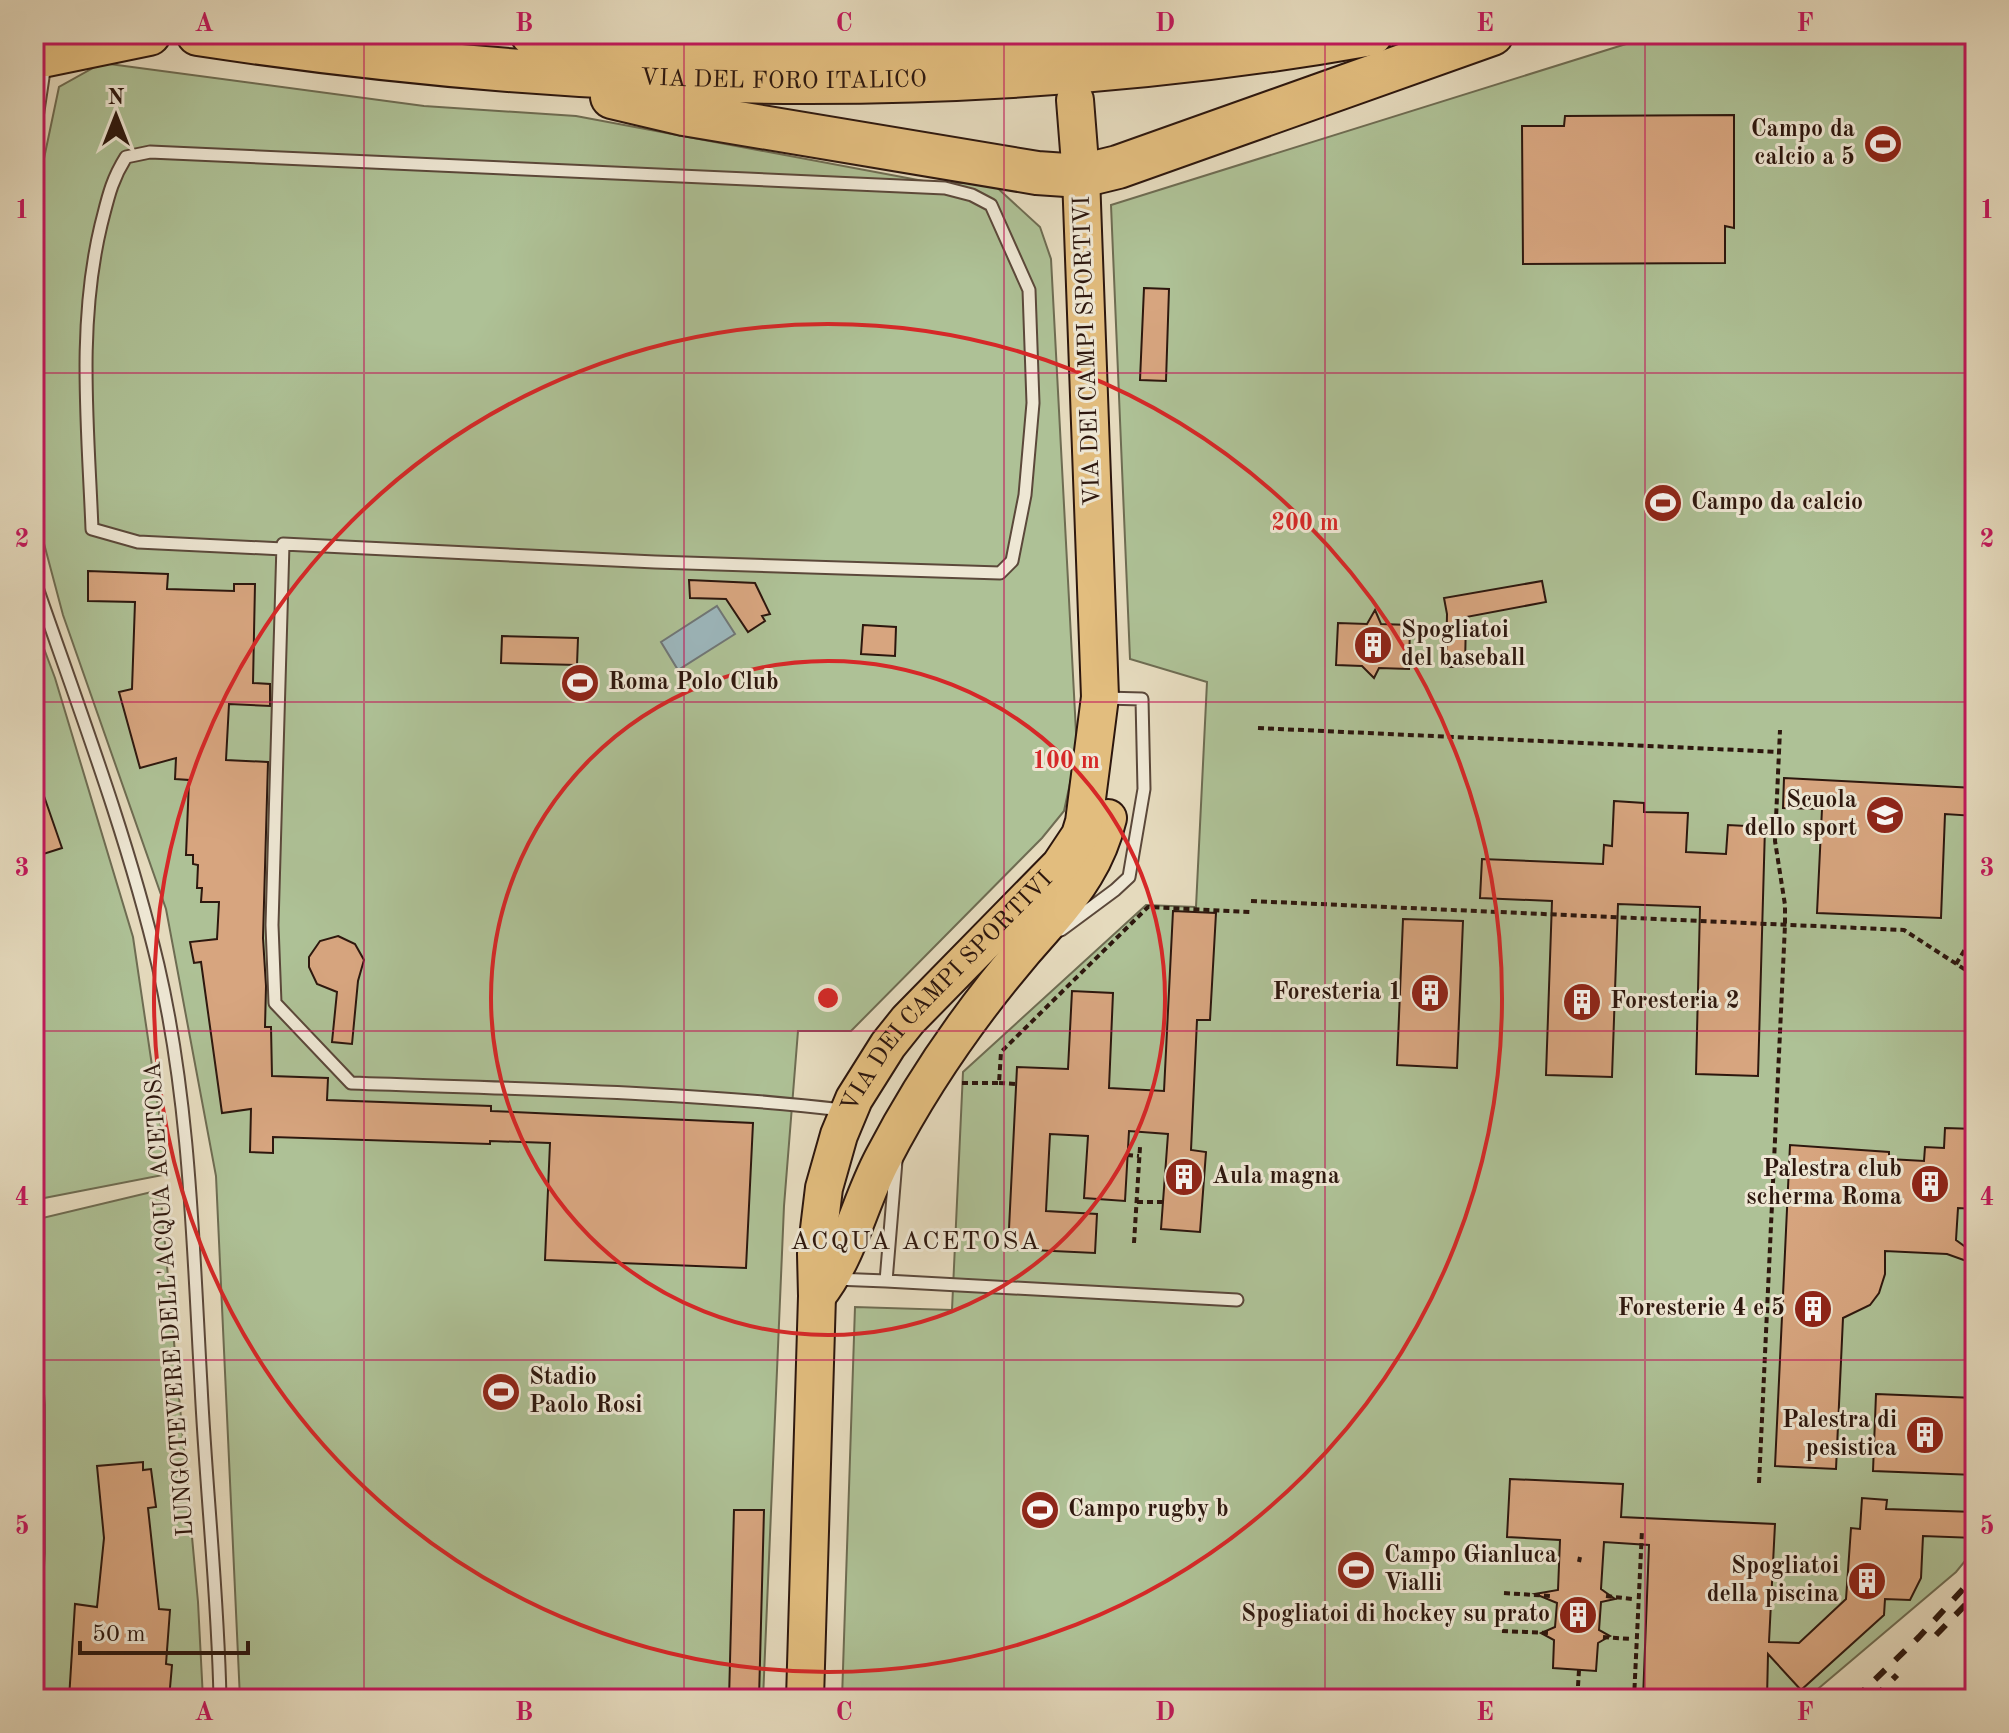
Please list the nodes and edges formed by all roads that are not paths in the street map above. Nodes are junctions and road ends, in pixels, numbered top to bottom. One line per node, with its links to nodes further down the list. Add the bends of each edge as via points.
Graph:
1 (149, 34): 9 (highway)
2 (198, 34): 10 (highway, VIA DEL FORO ITALICO, via 339,55)
3 (532, 34): 8 (highway, VIA DEL FORO ITALICO, via 803,48)
4 (966, 34): 8 (highway)
5 (1146, 34): 8 (highway, VIA DEL FORO ITALICO)
6 (1371, 34): 10 (highway, VIA DEL FORO ITALICO, via 1093,71 891,82 658,80)
7 (1492, 34): 13 (highway)
8 (1041, 41)
9 (40, 48): 12 (lane)
10 (498, 69): 13 (highway, via 684,114)
11 (1075, 100): 13 (main road, VIA DEI CAMPI SPORTIVI)
12 (34, 138)
13 (1081, 176): 16 (main road, VIA DEI CAMPI SPORTIVI)
14 (283, 549): 14 (lane, via 283,544 1000,573 1012,561 1025,495 1033,403 1029,290 991,205 945,188 150,152 126,157 113,177 91,269 85,359 92,529 138,542); 20 (lane, via 272,925 275,1003 351,1083 758,1102)
15 (34, 579): 25 (lane, LUNGOTEVERE DELL'ACQUA ACETOSA, via 117,822 158,966 173,1051 192,1230)
16 (1100, 697): 17 (main road, VIA DEI CAMPI SPORTIVI); 17 (lane, via 1142,699 1144,789)
17 (1113, 819): 18 (lane); 18 (lane); 19 (main road, VIA DEI CAMPI SPORTIVI, via 1068,899); 20 (main road, VIA DEI CAMPI SPORTIVI, via 1080,835 1001,927 908,1020)
18 (1132, 860): 19 (lane, via 1129,877 1115,890)
19 (1009, 968): 21 (main road, VIA DEI CAMPI SPORTIVI, via 953,1042)
20 (856, 1096): 21 (main road, via 883,1090 894,1103); 23 (main road, VIA DEI CAMPI SPORTIVI, via 832,1154 819,1219 816,1254)
21 (898, 1129): 22 (lane); 23 (main road, VIA DEI CAMPI SPORTIVI)
22 (886, 1281): 23 (lane); 24 (lane)
23 (824, 1287): 26 (main road, VIA DEI CAMPI SPORTIVI)
24 (1237, 1300)
25 (220, 1699)
26 (805, 1699)

